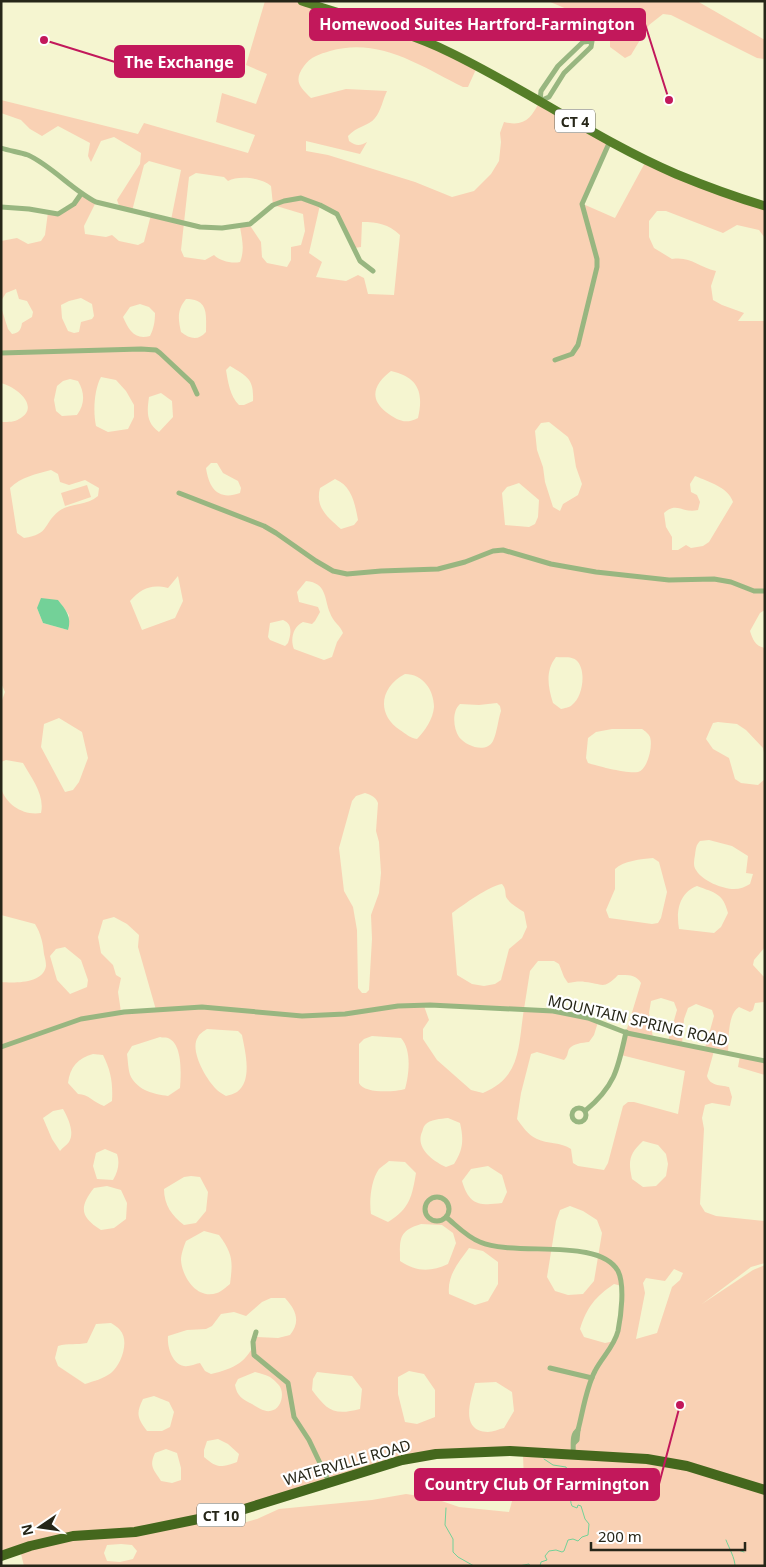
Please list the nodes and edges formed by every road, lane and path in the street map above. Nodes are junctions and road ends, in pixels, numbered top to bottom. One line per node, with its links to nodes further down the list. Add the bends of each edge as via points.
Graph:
1 (302, 1): 2 (main road, CT 4, via 427,42)
2 (540, 101): 2 (street, via 549,97 564,72 591,47 592,41 583,42 558,66 541,91); 3 (main road, CT 4)
3 (610, 141): 6 (main road, CT 4, via 675,173); 10 (street, via 582,204 597,259 578,345 572,354)
4 (1, 148): 5 (street, via 29,156)
5 (81, 194): 7 (street, via 74,204 58,214); 8 (street, via 96,202 200,227 222,228 250,224 274,205 301,198 338,214 360,261)
6 (765, 206)
7 (1, 208)
8 (374, 271)
9 (1, 353): 11 (street, via 156,350 192,383)
10 (555, 360)
11 (197, 394)
12 (179, 493): 13 (street, via 264,526 316,561 342,574 438,569 493,550 503,550 551,564 596,572 669,580 714,579 754,591)
13 (765, 591)
14 (626, 1032): 15 (street, MOUNTAIN SPRING ROAD, via 553,1010 430,1005 302,1016 202,1007 124,1012 81,1019); 16 (street, MOUNTAIN SPRING ROAD); 17 (street, via 615,1075 597,1101)
15 (1, 1047)
16 (765, 1061)
17 (585, 1111)
18 (446, 1217): 18 (street, via 449,1208 445,1200 437,1197 428,1201 426,1210 430,1218 438,1221); 21 (street, via 468,1236 491,1246 590,1252 613,1264 622,1286 617,1332)
19 (256, 1332): 23 (street, via 254,1356 288,1383 294,1417 310,1440)
20 (550, 1368): 21 (street)
21 (592, 1378): 22 (street)
22 (573, 1454): 23 (highway, WATERVILLE ROAD / CT 10, via 436,1454 402,1460); 24 (highway, WATERVILLE ROAD / CT 10, via 678,1464)
23 (328, 1482): 25 (highway, WATERVILLE ROAD / CT 10, via 238,1511 135,1532 73,1536)
24 (765, 1490)
25 (1, 1556)

